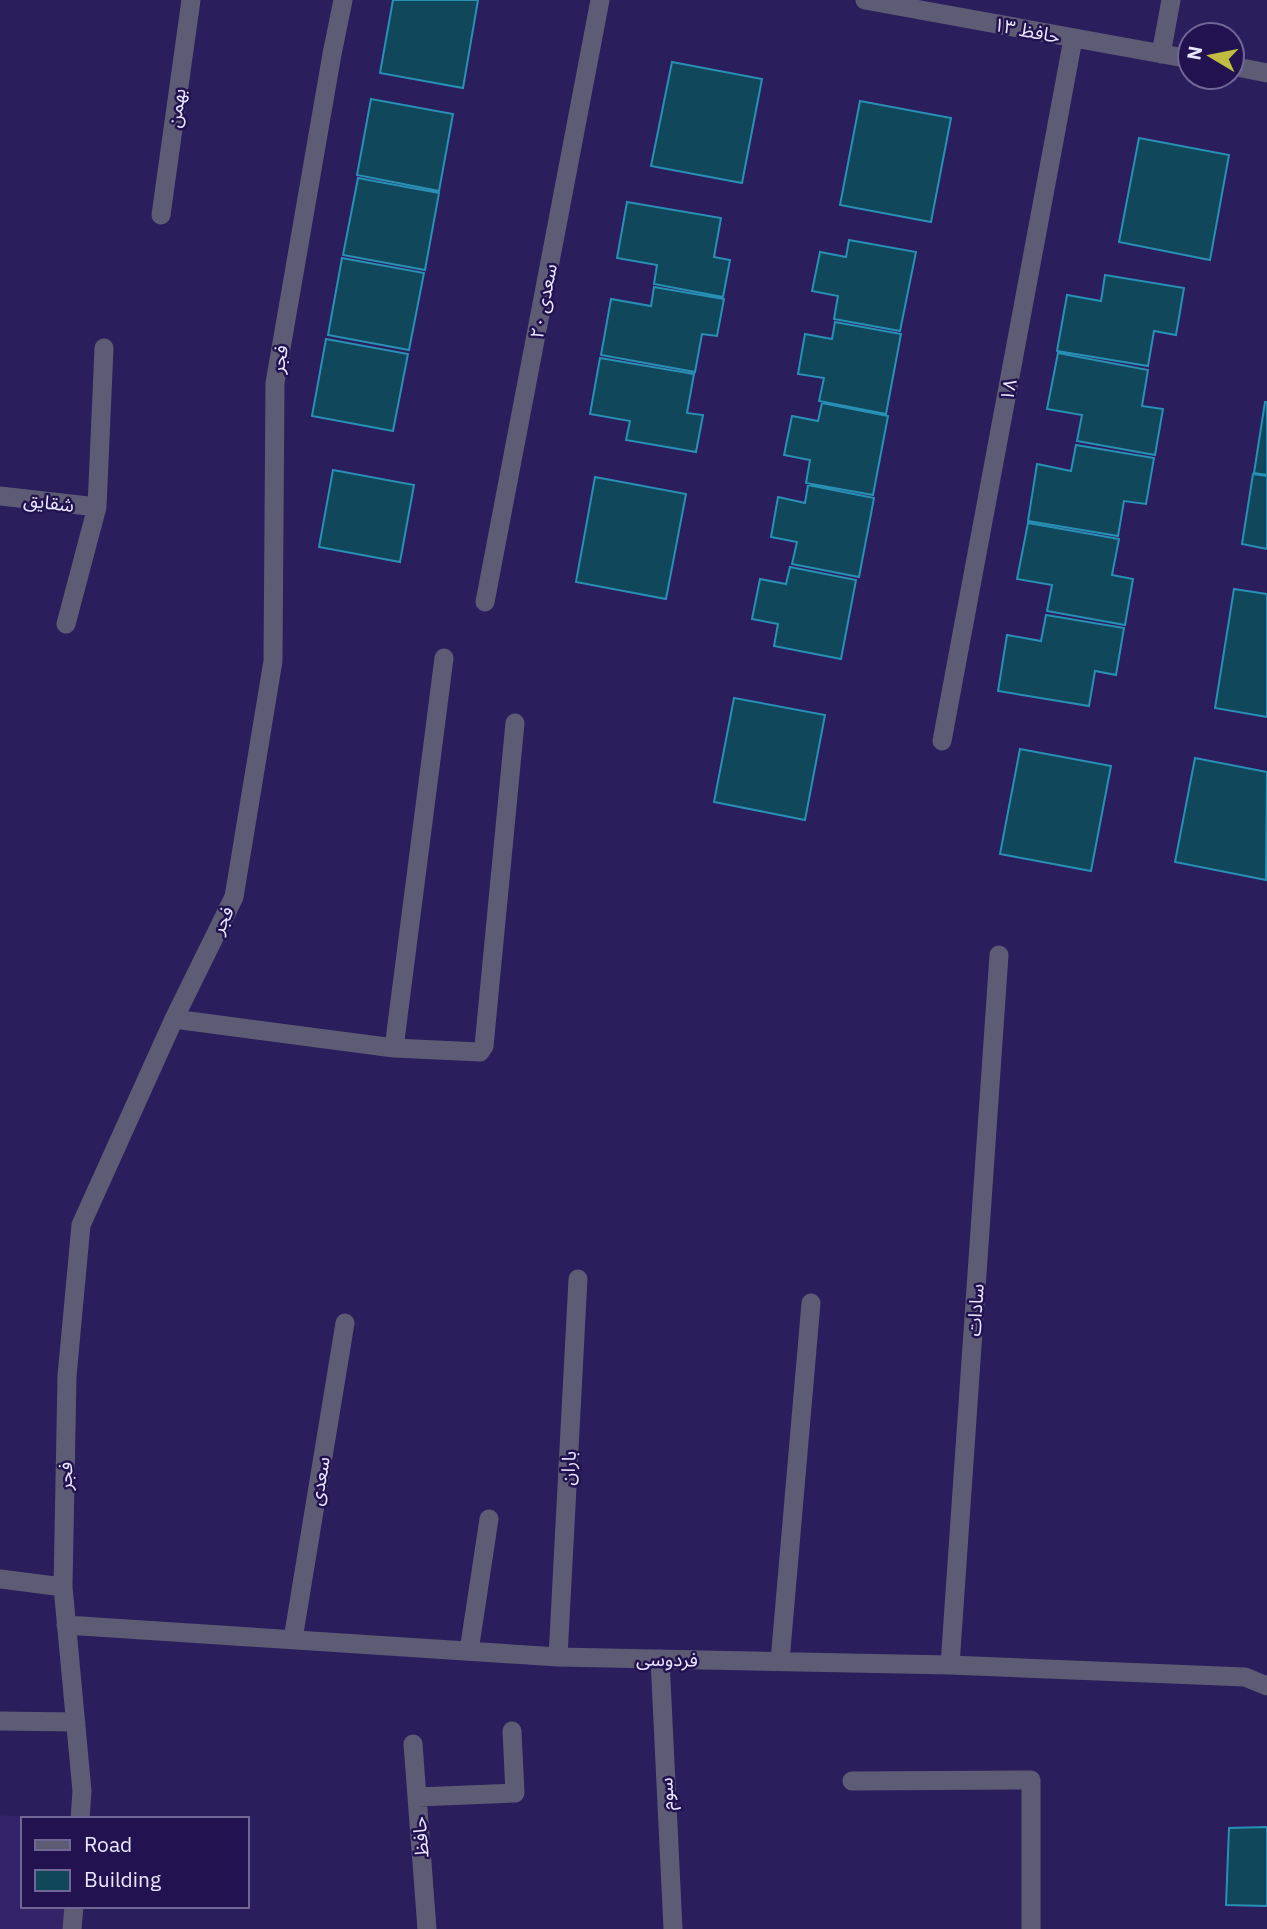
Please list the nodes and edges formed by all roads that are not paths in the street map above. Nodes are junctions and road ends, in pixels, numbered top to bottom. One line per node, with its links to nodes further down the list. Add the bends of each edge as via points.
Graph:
1 (191, 0): 11 (street, بهمن)
2 (344, 0): 21 (street, فجر, via 275,383 273,661 234,897)
3 (600, 0): 15 (street, سعدی ۲۰)
4 (865, 0): 6 (street, حافظ ۱۳)
5 (1171, 0): 7 (street)
6 (1073, 39): 7 (street, حافظ ۱۳); 19 (street, ۱۸)
7 (1161, 54): 8 (street, حافظ ۱۳)
8 (1176, 57)
9 (1246, 68): 10 (street)
10 (1267, 72)
11 (161, 215)
12 (103, 348): 14 (street)
13 (0, 496): 14 (street, شقایق)
14 (97, 507): 16 (street)
15 (485, 603)
16 (66, 624)
17 (444, 658): 22 (street)
18 (515, 723): 22 (street, via 484,1046 469,1054)
19 (942, 741)
20 (999, 955): 35 (street, سادات)
21 (174, 1019): 22 (street); 28 (street, فجر, via 81,1224 67,1376)
22 (394, 1048)
23 (578, 1279): 32 (street, باران)
24 (811, 1303): 34 (street)
25 (345, 1323): 30 (street, سعدی)
26 (489, 1519): 31 (street)
27 (0, 1579): 28 (street)
28 (63, 1587): 29 (street, فجر)
29 (66, 1625): 30 (street, فردوسی); 38 (street, فجر)
30 (293, 1640): 31 (street, فردوسی)
31 (469, 1651): 32 (street, فردوسی)
32 (558, 1657): 33 (street, فردوسی)
33 (660, 1659): 34 (street, فردوسی); 47 (street, سوم)
34 (780, 1661): 35 (street, فردوسی)
35 (950, 1665): 36 (street, فردوسی, via 1245,1677)
36 (1267, 1686)
37 (0, 1721): 38 (street)
38 (75, 1722): 43 (street, فجر)
39 (512, 1731): 42 (street, via 515,1793)
40 (413, 1744): 42 (street, حافظ)
41 (852, 1781): 48 (street, via 1031,1780)
42 (417, 1797): 46 (street, حافظ)
43 (80, 1817)
44 (74, 1908): 45 (street)
45 (72, 1929)
46 (427, 1929)
47 (673, 1929)
48 (1031, 1929)

